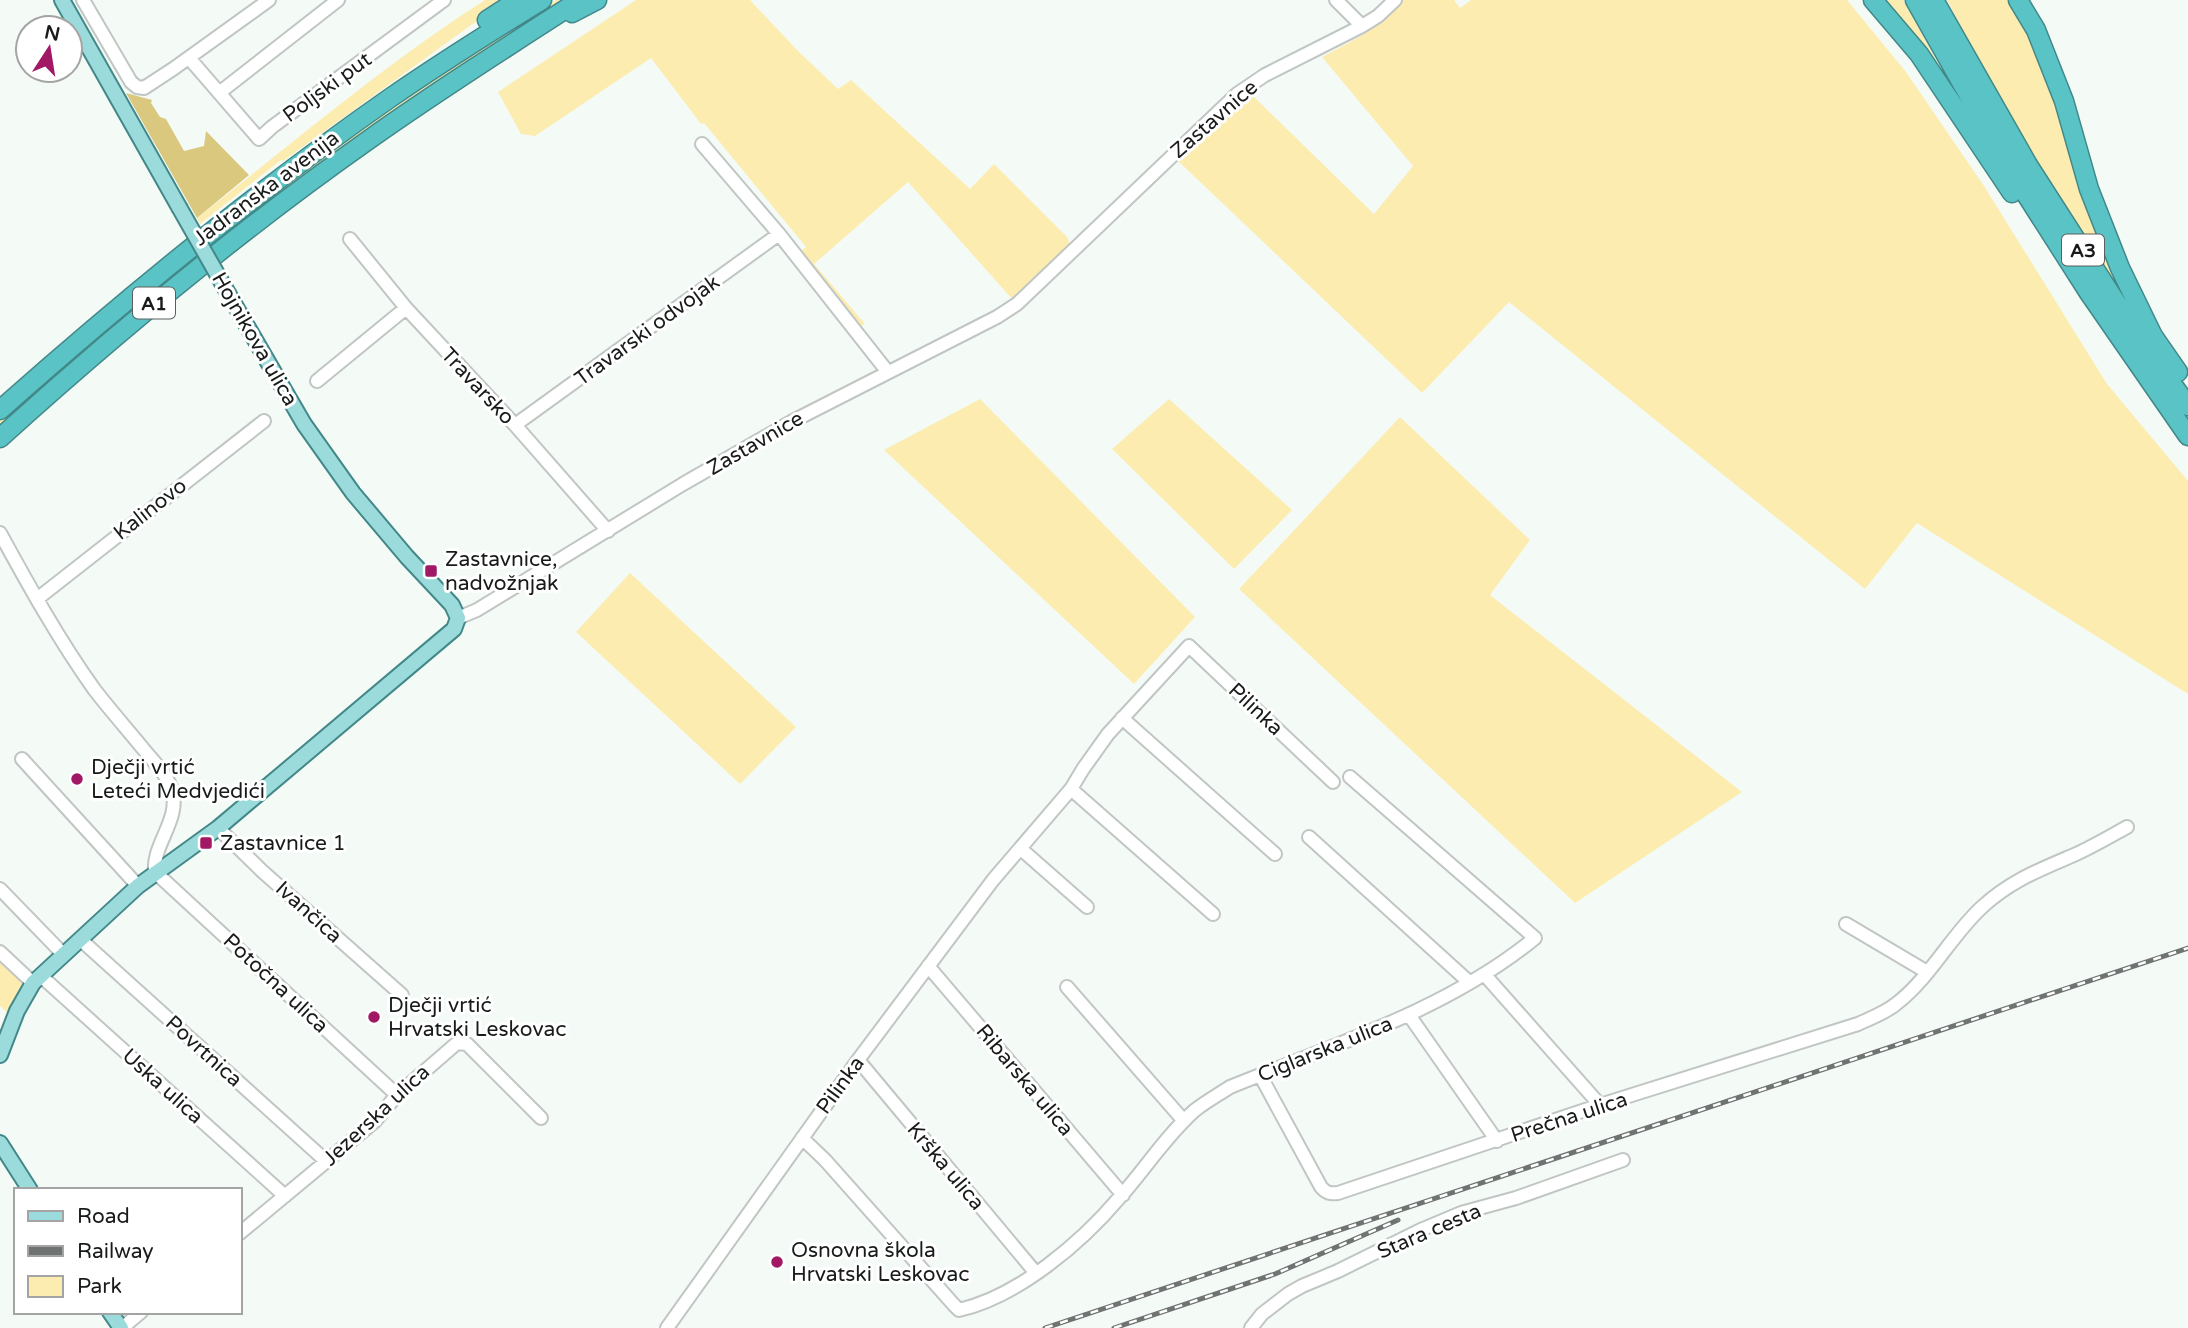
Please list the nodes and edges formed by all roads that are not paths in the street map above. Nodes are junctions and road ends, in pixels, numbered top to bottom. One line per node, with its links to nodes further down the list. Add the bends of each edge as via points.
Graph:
1 (62, 0): 38 (main road, Hojnikova ulica, bridge, via 311,434 353,493 452,604)
2 (83, 0): 18 (street, via 137,87 144,88)
3 (269, 0): 18 (street)
4 (338, 0): 19 (street)
5 (444, 0): 19 (street, Poljski put, via 259,139)
6 (518, 0): 20 (highway, via 418,67)
7 (542, 0): 20 (highway, Jadranska avenija / A1)
8 (580, 0): 17 (highway, Jadranska avenija / A1)
9 (597, 0): 17 (highway)
10 (1336, 0): 16 (street)
11 (1395, 0): 16 (street, Zastavnice)
12 (1873, 0): 25 (highway, via 1919,54 2077,296)
13 (1915, 0): 25 (highway, A3, via 2013,174)
14 (1934, 0): 29 (highway, A3, via 2028,165)
15 (2018, 0): 28 (highway, via 2036,30 2064,101 2089,188 2120,268 2153,337)
16 (1362, 26): 26 (street, Zastavnice, via 1237,94 1017,304)
17 (495, 55): 34 (highway, Jadranska avenija / A1, via 368,141 204,263)
18 (189, 58): 19 (street, Poljski put)
19 (219, 93)
20 (389, 99): 30 (highway, Jadranska avenija / A1, via 181,257)
21 (702, 144): 22 (street)
22 (779, 234): 26 (street); 32 (street, Travarski odvojak)
23 (350, 239): 24 (street, Travarsko)
24 (406, 308): 27 (street); 32 (street, Travarsko)
25 (2101, 310): 33 (highway, A3)
26 (887, 371): 35 (street, Zastavnice)
27 (317, 381)
28 (2188, 386)
29 (2188, 406)
30 (0, 410)
31 (264, 421): 37 (street, Kalinovo)
32 (515, 425): 35 (street, Travarsko)
33 (2188, 436)
34 (0, 438)
35 (608, 531): 38 (street, Zastavnice)
36 (0, 533): 37 (street)
37 (37, 599): 49 (street, via 94,688 173,791 170,822 154,863)
38 (458, 618): 45 (main road, Zastavnice, via 454,629)
39 (1122, 718): 42 (street, Pilinka, via 1188,646); 43 (street, Pilinka); 48 (street)
40 (22, 759): 50 (street)
41 (1350, 777): 60 (street, Ciglarska ulica, via 1535,938)
42 (1333, 782)
43 (1071, 789): 47 (street, Pilinka); 53 (street)
44 (2126, 827): 59 (street, Prečna ulica, via 2016,881 1980,909)
45 (218, 828): 49 (main road, Zastavnice); 64 (street, Ivančica)
46 (1309, 837): 62 (street)
47 (1021, 849): 52 (street); 58 (street, Pilinka)
48 (1275, 854)
49 (155, 872): 50 (main road, Zastavnice); 69 (street, Potočna ulica)
50 (138, 886): 55 (main road, Zastavnice)
51 (0, 889): 57 (street)
52 (1087, 907)
53 (1213, 914)
54 (1846, 924): 59 (street)
55 (81, 940): 57 (main road, Zastavnice); 77 (street, Povrtnica)
56 (0, 952): 61 (street, Uska ulica)
57 (64, 955): 61 (main road, Zastavnice)
58 (928, 966): 67 (street, Pilinka); 79 (street, Ribarska ulica)
59 (1927, 972): 70 (street, Prečna ulica, via 1893,1007 1858,1024)
60 (1484, 974): 62 (street, Ciglarska ulica); 70 (street)
61 (37, 980): 66 (main road, Zastavnice, via 17,1011); 80 (street, Uska ulica)
62 (1469, 982): 65 (street, Ciglarska ulica)
63 (1067, 986): 72 (street)
64 (402, 995)
65 (1409, 1015): 68 (street, Ciglarska ulica); 74 (street)
66 (1, 1052)
67 (858, 1060): 73 (street, Pilinka); 82 (street, Krška ulica)
68 (1260, 1075): 72 (street, Ciglarska ulica, via 1230,1087); 74 (street, Prečna ulica, via 1321,1187 1331,1194)
69 (397, 1095): 71 (street, Jezerska ulica, via 457,1043 467,1044); 77 (street, Jezerska ulica, via 375,1121)
70 (1600, 1105): 74 (street, Prečna ulica)
71 (541, 1118)
72 (1184, 1121): 79 (street, Ciglarska ulica)
73 (803, 1138): 82 (street, Ciglarska ulica, via 959,1310 1003,1294); 85 (street, Pilinka)
74 (1497, 1141)
75 (0, 1143): 78 (main road)
76 (1623, 1160): 86 (street, Stara cesta, via 1423,1229 1302,1286 1277,1302)
77 (326, 1161): 80 (street, Jezerska ulica)
78 (29, 1188)
79 (1122, 1195): 82 (street, Ciglarska ulica, via 1082,1239)
80 (285, 1196): 81 (street, Jezerska ulica)
81 (242, 1231)
82 (1035, 1272)
83 (138, 1314): 84 (street)
84 (121, 1328)
85 (667, 1328)
86 (1251, 1328)

